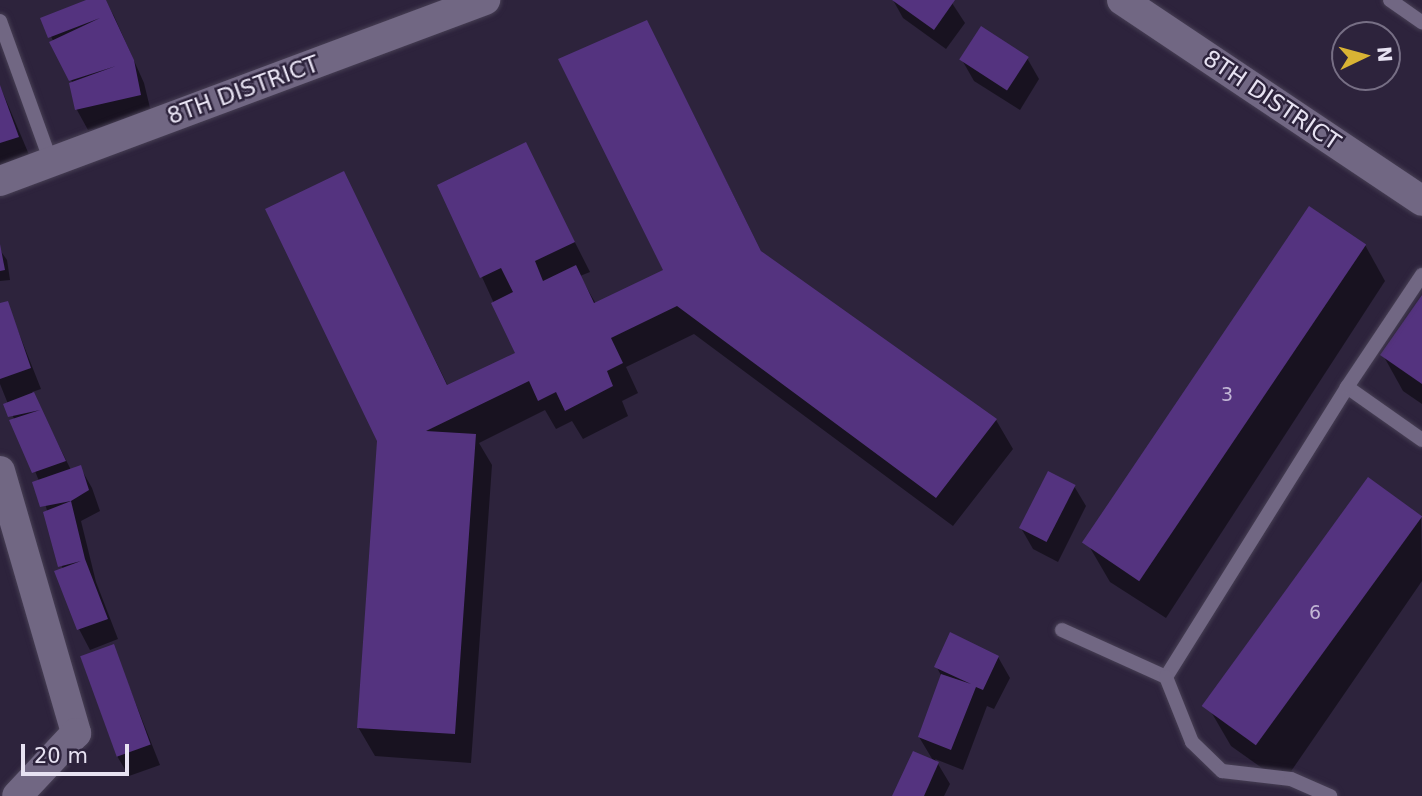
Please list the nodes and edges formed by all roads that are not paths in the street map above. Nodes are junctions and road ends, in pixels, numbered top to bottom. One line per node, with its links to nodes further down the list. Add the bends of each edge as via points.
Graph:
1 (485, 0): 6 (street, 8TH DISTRICT)
2 (1122, 0): 8 (street, 8TH DISTRICT)
3 (1390, 0): 5 (lane)
4 (0, 21): 6 (lane)
5 (1422, 22)
6 (51, 162): 7 (street, 8TH DISTRICT)
7 (0, 181)
8 (1422, 201)
9 (1422, 275): 10 (lane)
10 (1347, 387): 11 (lane); 14 (lane)
11 (1422, 440)
12 (0, 471): 15 (street, via 76,733)
13 (1062, 630): 14 (lane)
14 (1166, 677): 16 (lane, via 1192,742 1222,771 1291,779)
15 (17, 796)
16 (1331, 796)

